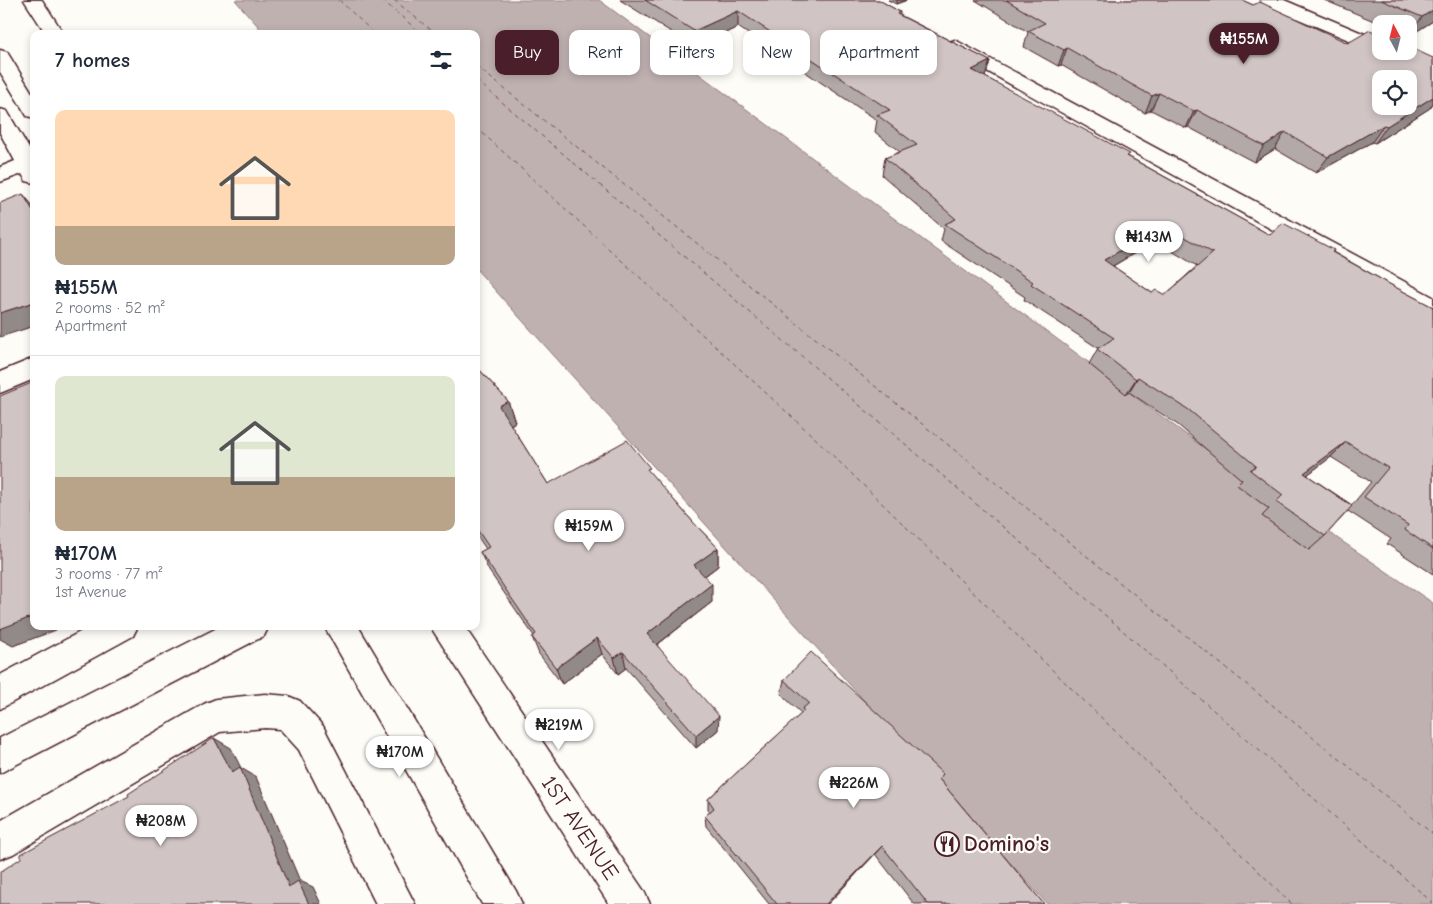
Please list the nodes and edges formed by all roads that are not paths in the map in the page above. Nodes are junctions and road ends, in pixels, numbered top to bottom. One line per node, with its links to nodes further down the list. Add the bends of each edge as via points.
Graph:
1 (33, 0): 3 (street)
2 (1268, 0): 5 (street)
3 (52, 30)
4 (940, 38): 12 (street)
5 (1372, 43)
6 (0, 56): 7 (street)
7 (30, 105)
8 (0, 115): 9 (street)
9 (30, 168)
10 (30, 170): 11 (street)
11 (0, 174)
12 (1433, 308)
13 (30, 370): 14 (street)
14 (0, 384)
15 (115, 630): 19 (street)
16 (245, 630): 20 (street)
17 (342, 630): 23 (street)
18 (449, 630): 24 (street, 1ST AVENUE)
19 (0, 693)
20 (0, 756)
21 (0, 841): 22 (street, via 216,716 265,710 288,713 311,738)
22 (396, 904)
23 (503, 904)
24 (631, 904)

